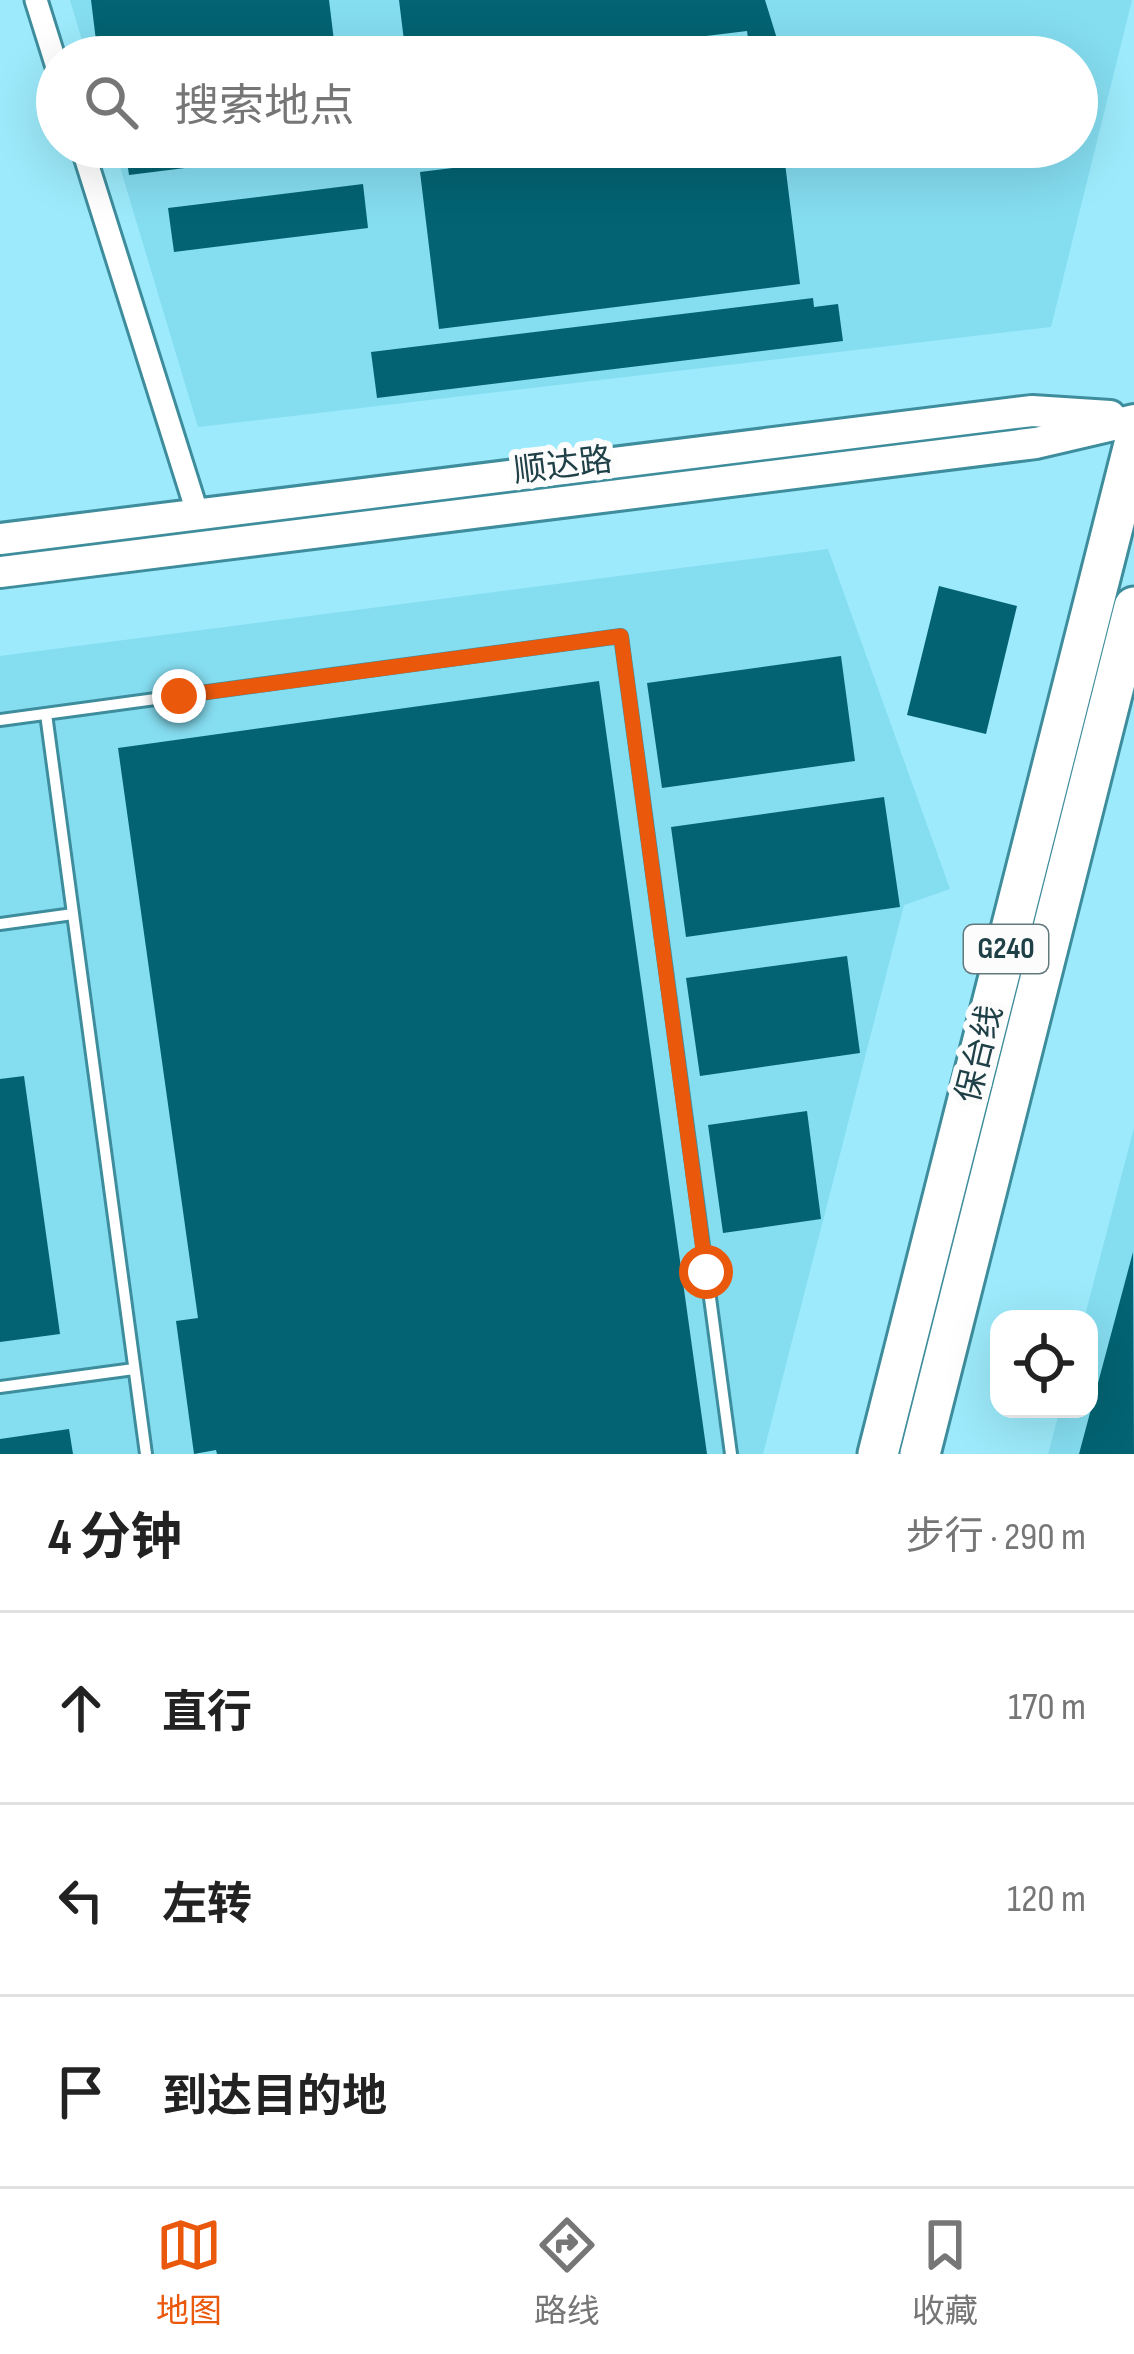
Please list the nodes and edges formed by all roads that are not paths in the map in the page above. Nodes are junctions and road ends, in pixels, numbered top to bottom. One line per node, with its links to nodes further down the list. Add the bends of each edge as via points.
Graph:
1 (36, 0): 2 (street)
2 (47, 36)
3 (89, 168): 6 (street)
4 (1134, 419): 6 (main road, 顺达路, via 1032,411); 8 (main road, 顺达路, via 1036,443)
5 (1134, 444): 18 (highway, 保台线 / G240)
6 (198, 515): 7 (main road, 顺达路)
7 (0, 539)
8 (0, 572)
9 (1134, 607): 19 (highway, 保台线 / G240)
10 (46, 714): 11 (lane); 12 (lane); 17 (lane, via 621,636)
11 (0, 720)
12 (73, 914): 13 (lane); 14 (lane)
13 (0, 923)
14 (134, 1369): 15 (lane); 16 (lane)
15 (0, 1388)
16 (146, 1454)
17 (730, 1454)
18 (878, 1454)
19 (920, 1454)

